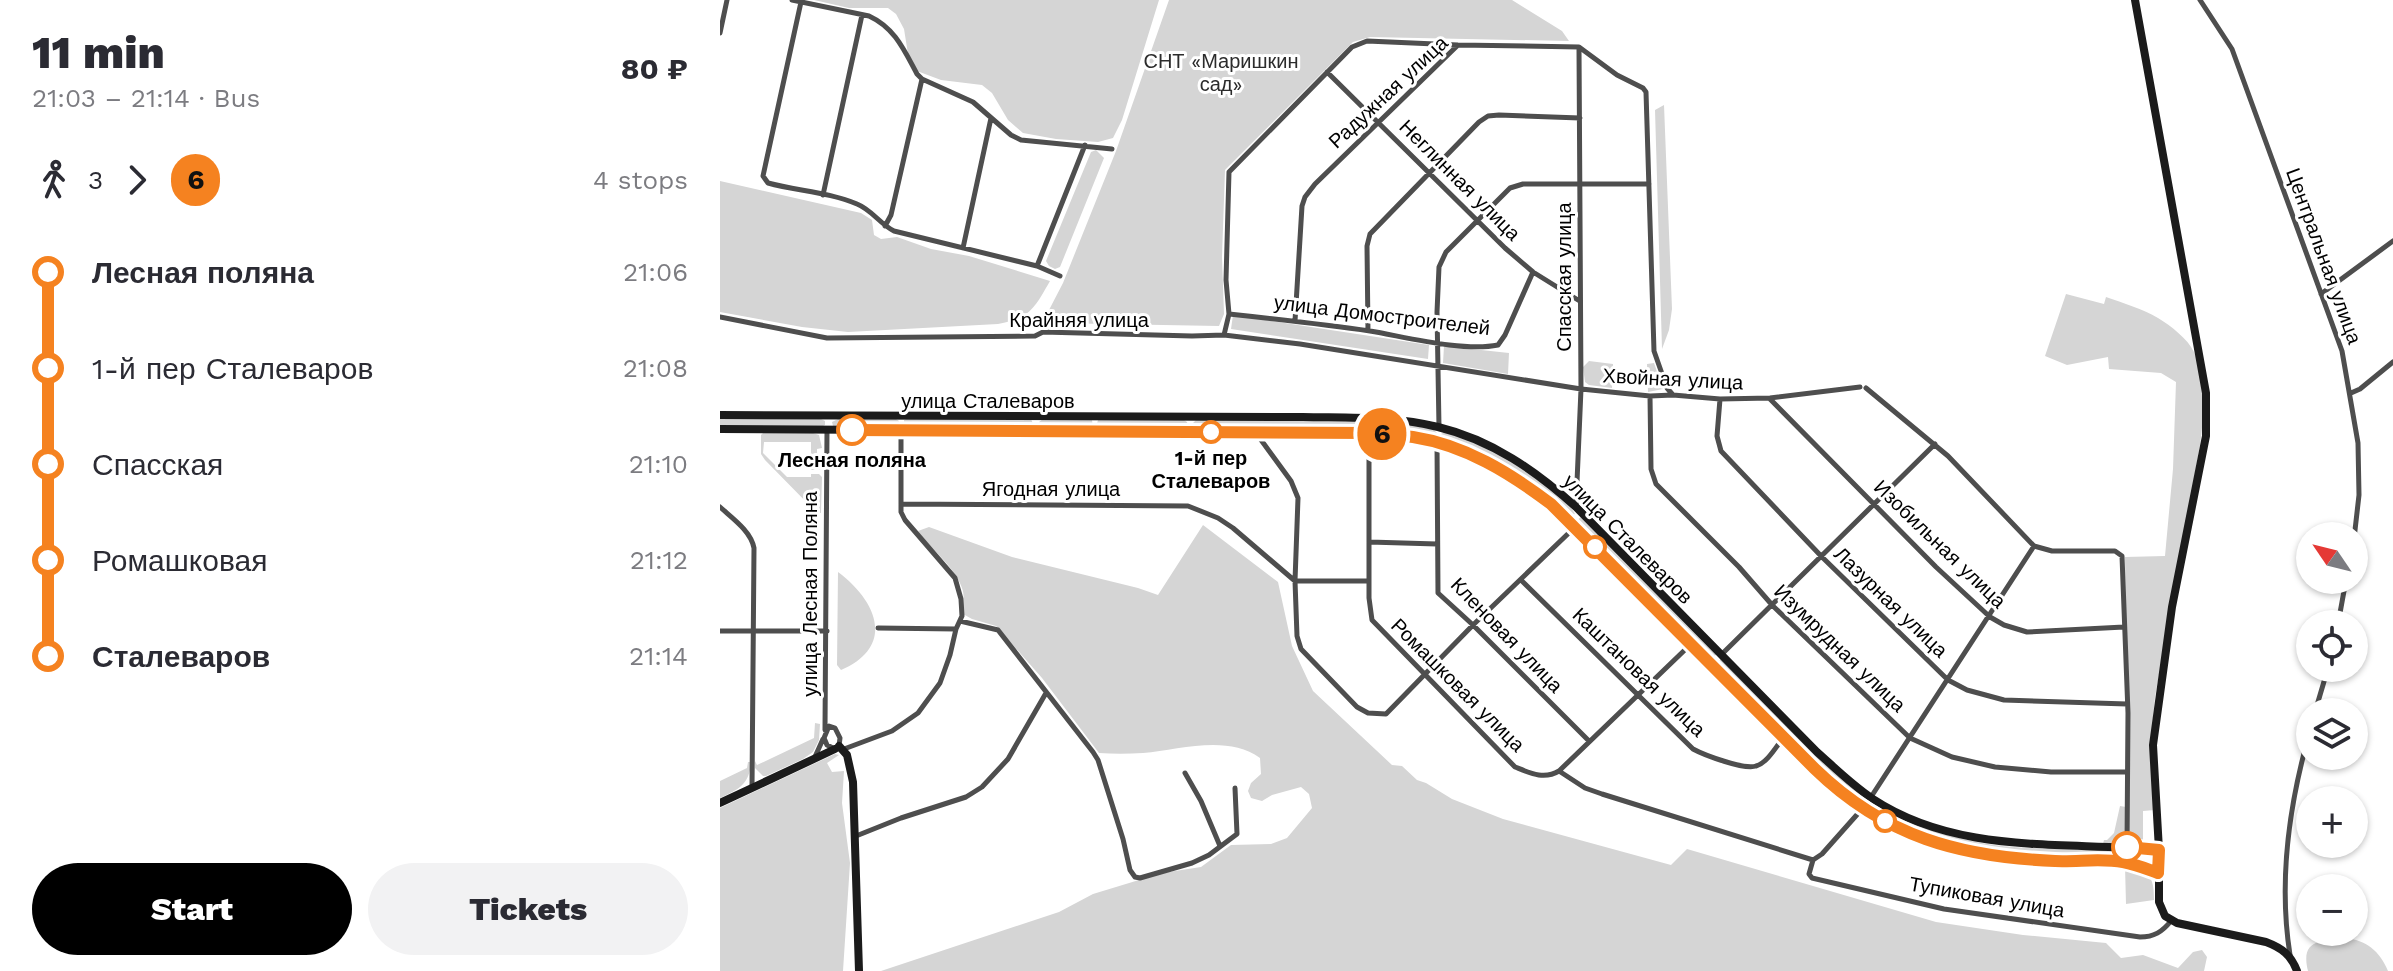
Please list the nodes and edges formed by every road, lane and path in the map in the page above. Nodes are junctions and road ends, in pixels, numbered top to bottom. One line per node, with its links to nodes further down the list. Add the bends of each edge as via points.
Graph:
1 (727, 0): 7 (street)
2 (792, 0): 5 (street)
3 (2135, 0): 113 (main road, via 2206,393 2206,436 2172,607 2153,745)
4 (2200, 0): 28 (street, Центральная улица, via 2232,49)
5 (801, 2): 6 (street); 20 (street, via 763,176 768,183)
6 (862, 15): 11 (street, via 889,27); 20 (street)
7 (720, 33)
8 (1458, 45): 9 (street, Радужная улица); 10 (street, via 1367,41 1352,47); 14 (street, Радужная улица)
9 (1579, 47): 13 (street, Спасская улица); 19 (street, via 1646,92)
10 (1327, 72): 14 (street, Неглинная улица); 30 (street, via 1229,172)
11 (922, 79): 12 (street, via 973,102); 22 (street)
12 (991, 118): 15 (street, via 1021,140); 24 (street)
13 (1580, 118): 17 (street, via 1488,116); 18 (street, Спасская улица)
14 (1379, 121): 17 (street, Неглинная улица); 32 (street, Радужная улица, via 1305,197)
15 (1085, 145): 16 (street); 25 (street)
16 (1112, 149)
17 (1430, 173): 21 (street, Неглинная улица); 34 (street, via 1370,234)
18 (1581, 183): 19 (street); 21 (street, via 1510,188); 29 (street, Спасская улица)
19 (1649, 184): 41 (street, via 1654,351)
20 (823, 195): 22 (street, via 855,203)
21 (1478, 221): 26 (street, Неглинная улица); 36 (street, via 1441,259)
22 (885, 226): 24 (street)
23 (2393, 241): 28 (street)
24 (963, 248): 25 (street)
25 (1037, 266): 27 (street)
26 (1533, 272): 29 (street, Неглинная улица); 36 (street, улица Домостроителей, via 1498,345)
27 (1060, 276)
28 (2321, 294): 40 (street, Центральная улица)
29 (1579, 301): 39 (street, Спасская улица)
30 (1229, 314): 32 (street, улица Домостроителей); 35 (street)
31 (723, 317): 33 (street); 35 (street, Крайняя улица, via 827,338 1043,332)
32 (1295, 321): 34 (street, улица Домостроителей)
33 (720, 325)
34 (1368, 331): 36 (street, улица Домостроителей)
35 (1224, 335): 38 (street, Крайняя улица)
36 (1437, 342): 38 (street)
37 (2393, 362): 40 (street)
38 (1438, 366): 39 (street, Хвойная улица); 50 (street)
39 (1581, 389): 42 (street, Хвойная улица); 63 (street, Спасская улица)
40 (2351, 393): 64 (street, Центральная улица, via 2358,443)
41 (1673, 395): 42 (street, Хвойная улица); 44 (street, Хвойная улица)
42 (1650, 396): 73 (street, Изумрудная улица, via 1656,484)
43 (1770, 398): 44 (street, Хвойная улица); 59 (street, Хвойная улица, via 1863,388); 61 (street, Изобильная улица)
44 (1720, 399): 69 (street, Лазурная улица, via 1721,451)
45 (720, 415): 46 (main road, улица Сталеваров)
46 (828, 416): 47 (main road, улица Сталеваров); 52 (main road)
47 (901, 416): 48 (main road, улица Сталеваров); 53 (main road)
48 (1095, 417): 49 (main road, улица Сталеваров); 54 (main road)
49 (1190, 418): 50 (main road, улица Сталеваров, via 1370,418); 55 (main road)
50 (1439, 427): 58 (main road); 63 (main road, улица Сталеваров, via 1501,451 1552,485)
51 (720, 429): 52 (main road, улица Сталеваров)
52 (827, 430): 53 (main road, улица Сталеваров); 82 (street, улица Лесная Поляна)
53 (901, 431): 54 (main road, улица Сталеваров); 60 (street)
54 (1095, 432): 55 (main road, улица Сталеваров)
55 (1190, 432): 56 (main road, улица Сталеваров)
56 (1256, 432): 57 (main road, улица Сталеваров); 71 (street, via 1298,498)
57 (1369, 433): 58 (main road, улица Сталеваров); 66 (street, Ромашковая улица)
58 (1437, 442): 65 (main road, улица Сталеваров, via 1503,469); 67 (street, Кленовая улица)
59 (1935, 444): 61 (street); 68 (street, Хвойная улица)
60 (901, 504): 71 (street, Ягодная улица, via 1188,506 1233,528); 75 (street, via 905,520 955,578)
61 (1874, 504): 69 (street); 74 (street, Изобильная улица)
62 (720, 507): 81 (street, via 753,541)
63 (1578, 510): 65 (main road); 84 (main road, улица Сталеваров)
64 (2356, 522)
65 (1573, 525): 70 (street); 83 (main road, улица Сталеваров)
66 (1369, 542): 67 (street); 72 (street, Ромашковая улица)
67 (1437, 544): 76 (street, Кленовая улица, via 1438,593)
68 (2034, 546): 74 (street); 77 (street, via 2119,552)
69 (1822, 557): 73 (street); 87 (street, Лазурная улица)
70 (1521, 580): 76 (street); 89 (street, Каштановая улица)
71 (1295, 581): 72 (street); 86 (street, via 1301,649 1357,707 1386,714)
72 (1368, 581): 86 (street, Ромашковая улица, via 1372,620)
73 (1773, 606): 84 (street); 96 (street, Изумрудная улица)
74 (1990, 617): 77 (street, Изобильная улица, via 2027,632); 87 (street)
75 (960, 621): 79 (street); 88 (street, via 998,630)
76 (1473, 625): 86 (street); 97 (street, Кленовая улица)
77 (2124, 627): 90 (street)
78 (878, 628): 79 (street)
79 (956, 629): 98 (street, via 940,683 918,713 892,731)
80 (720, 631): 81 (street)
81 (754, 631): 82 (street); 105 (street)
82 (827, 631): 91 (street, улица Лесная Поляна)
83 (1691, 644): 85 (main road, улица Сталеваров); 89 (street)
84 (1722, 654): 85 (main road); 106 (main road, улица Сталеваров, via 1817,752)
85 (1712, 664): 95 (main road, улица Сталеваров)
86 (1425, 674): 101 (street, Ромашковая улица, via 1515,767 1542,776)
87 (1948, 680): 90 (street, Лазурная улица, via 2004,700); 96 (street)
88 (1046, 693): 109 (street, via 1008,759 982,787); 110 (street, via 1098,760 1135,877 1192,863)
89 (1638, 695): 95 (street, Каштановая улица, via 1702,754 1752,767); 97 (street)
90 (2127, 704): 102 (street)
91 (826, 709): 92 (street, улица Лесная Поляна); 93 (street, улица Лесная Поляна)
92 (833, 726): 93 (street); 98 (street, улица Лесная Поляна)
93 (825, 730): 94 (street, улица Лесная Поляна)
94 (824, 738): 98 (street, via 827,745); 99 (street, улица Лесная Поляна)
95 (1784, 738): 108 (main road, улица Сталеваров)
96 (1910, 738): 102 (street, Изумрудная улица, via 1952,757 1995,767); 106 (street)
97 (1589, 741): 101 (street)
98 (839, 748): 99 (main road); 109 (main road, via 847,755 853,782)
99 (813, 760): 105 (main road)
100 (2299, 770): 119 (street, via 2285,866)
101 (1559, 771): 114 (street, Ромашковая улица, via 1602,794)
102 (2127, 772): 111 (street)
103 (1185, 773): 110 (street)
104 (1235, 788): 110 (street, via 1237,834)
105 (752, 789): 107 (main road)
106 (1871, 798): 108 (main road); 111 (main road, улица Сталеваров, via 1923,824 1967,837 2013,844)
107 (720, 803)
108 (1862, 809): 114 (street); 115 (main road, улица Сталеваров, via 1908,833 1963,851)
109 (856, 836): 120 (main road)
110 (1220, 846)
111 (2127, 847): 112 (main road, улица Сталеваров); 115 (main road)
112 (2146, 849): 113 (main road, улица Сталеваров); 116 (main road)
113 (2159, 850): 117 (main road)
114 (1813, 860): 118 (street, Тупиковая улица, via 1812,878 1988,917 2140,937 2150,937)
115 (2126, 862): 116 (main road, улица Сталеваров)
116 (2145, 868): 117 (main road, улица Сталеваров)
117 (2158, 873): 118 (main road, via 2159,902)
118 (2171, 921): 119 (main road, via 2266,942)
119 (2290, 956): 121 (main road)
120 (859, 971)
121 (2297, 971)

